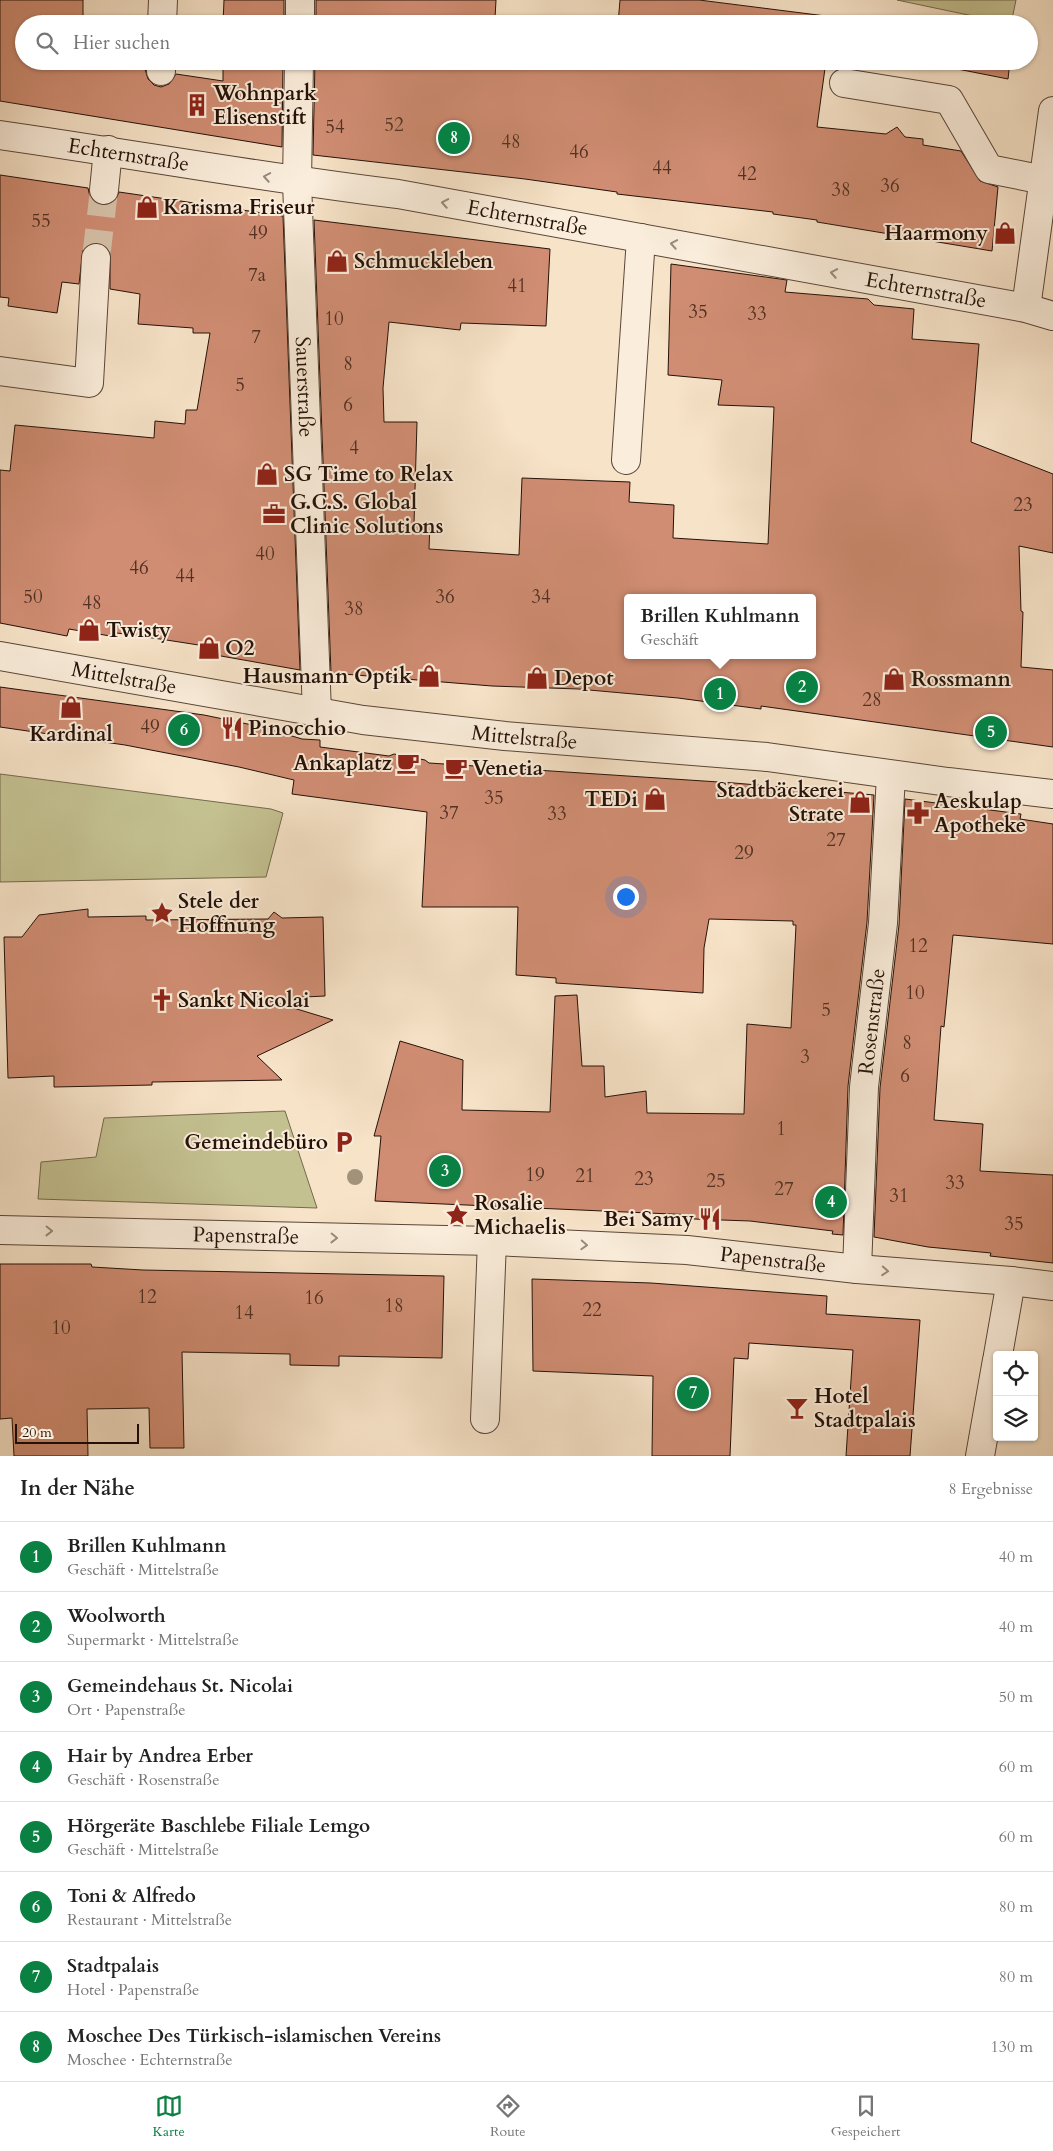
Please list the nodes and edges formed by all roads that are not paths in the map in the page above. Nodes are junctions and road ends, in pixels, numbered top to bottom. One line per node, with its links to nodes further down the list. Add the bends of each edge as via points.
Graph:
1 (163, 0): 3 (street)
2 (300, 0): 4 (street)
3 (162, 15)
4 (300, 15)
5 (299, 70): 11 (street, Sauerstraße)
6 (844, 83): 10 (street, via 949,100 990,170)
7 (1053, 111): 10 (street)
8 (0, 134): 9 (street, Echternstraße)
9 (108, 150): 11 (street, Echternstraße, one-way to 9); 12 (street)
10 (1044, 180): 15 (street)
11 (297, 182): 13 (street, Echternstraße, one-way to 11, via 398,194); 20 (street, Sauerstraße)
12 (104, 190)
13 (641, 238): 15 (street, Echternstraße, one-way to 13); 18 (street)
14 (96, 258): 17 (street, via 89,383)
15 (1026, 308): 16 (street, Echternstraße)
16 (1053, 316)
17 (0, 371)
18 (626, 460)
19 (0, 656): 20 (street, Mittelstraße)
20 (317, 713): 21 (street, Mittelstraße, via 505,736 767,757)
21 (891, 775): 22 (street, Mittelstraße); 25 (street, Rosenstraße, via 883,923 864,1087)
22 (1053, 794)
23 (0, 1230): 24 (street, Papenstraße, one-way to 24)
24 (492, 1241): 25 (street, Papenstraße, one-way to 25, via 687,1250); 30 (street)
25 (857, 1269): 26 (street, Papenstraße, one-way to 26)
26 (1011, 1281): 27 (street, Papenstraße); 28 (street)
27 (1053, 1286)
28 (999, 1351)
29 (993, 1383): 31 (street)
30 (485, 1419)
31 (980, 1456)

